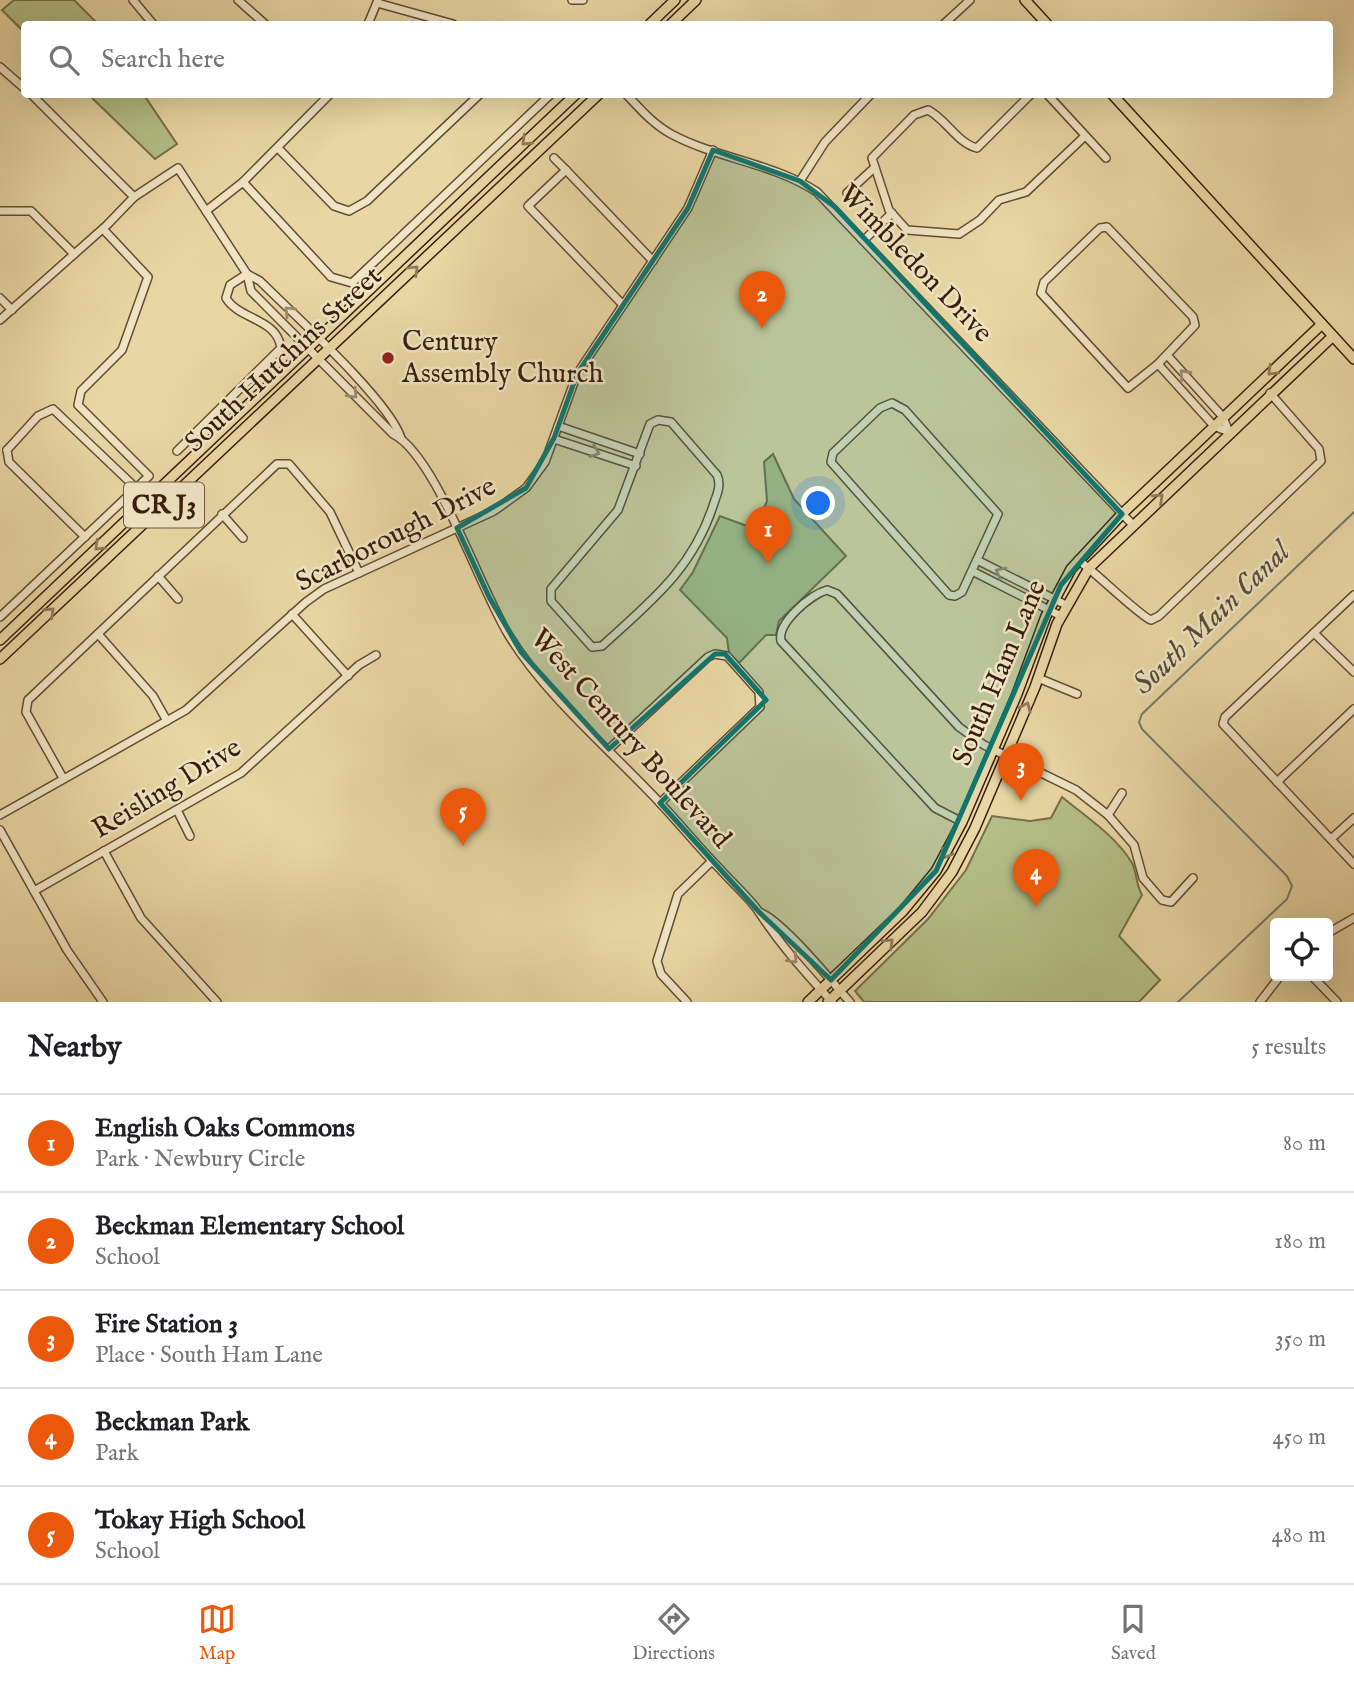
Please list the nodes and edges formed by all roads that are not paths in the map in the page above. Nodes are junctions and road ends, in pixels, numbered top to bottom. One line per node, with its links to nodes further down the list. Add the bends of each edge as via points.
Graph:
1 (133, 0): 10 (street)
2 (238, 0): 11 (street)
3 (572, 0): 4 (street)
4 (583, 0)
5 (675, 0): 14 (main road)
6 (970, 0): 16 (street)
7 (1025, 0): 17 (main road)
8 (377, 1): 12 (street); 13 (street)
9 (692, 1): 15 (main road)
10 (150, 21)
11 (262, 21)
12 (369, 21)
13 (443, 21)
14 (653, 21)
15 (674, 21)
16 (947, 21)
17 (1044, 21)
18 (0, 66): 19 (street)
19 (21, 85)
20 (36, 98): 41 (street)
21 (326, 98): 32 (street)
22 (477, 98): 32 (street, via 367,201 349,211 334,206)
23 (547, 98): 39 (street, via 352,283 331,278)
24 (572, 98): 56 (main road, South Hutchins Street / CR J3, one-way to 56)
25 (595, 98): 58 (main road, South Hutchins Street / CR J3, one-way to 25)
26 (630, 98): 33 (street, Wimbledon Drive, via 671,134)
27 (867, 98): 38 (street, via 825,142)
28 (1027, 98): 36 (street, via 976,148 968,146 938,115 928,110 914,115 872,158)
29 (1051, 98): 31 (street)
30 (1115, 98): 54 (main road)
31 (1085, 136): 35 (street); 44 (street, via 1026,192 999,200 959,234 907,230)
32 (278, 148): 39 (street)
33 (713, 150): 38 (street, Wimbledon Drive); 48 (street, Scarborough Drive, via 688,208)
34 (554, 158): 37 (street)
35 (1106, 158)
36 (874, 168): 40 (street); 44 (street)
37 (566, 170): 48 (street); 51 (street, via 528,206)
38 (800, 181): 46 (street, Wimbledon Drive, via 835,207)
39 (243, 182): 43 (street)
40 (847, 193)
41 (134, 197): 43 (street, West Century Boulevard, via 178,168); 45 (street)
42 (0, 211): 47 (street, via 31,211)
43 (206, 211): 49 (street, West Century Boulevard)
44 (892, 213): 46 (street)
45 (103, 229): 47 (street); 77 (street, via 148,277 122,350 81,391 78,405 149,476)
46 (865, 239): 79 (street, Wimbledon Drive)
47 (74, 254): 52 (street)
48 (653, 261): 51 (street, Scarborough Drive)
49 (247, 274): 56 (street, West Century Boulevard, one-way to 49, via 260,281); 57 (street, West Century Boulevard, via 251,291); 74 (street, via 230,285 226,298 272,330 281,348)
50 (0, 298): 52 (street)
51 (623, 305): 67 (street, Scarborough Drive, via 577,374)
52 (12, 310): 53 (street)
53 (0, 320)
54 (1322, 324): 55 (main road); 65 (main road, South Ham Lane, one-way to 65)
55 (1333, 336): 61 (main road); 63 (main road, South Ham Lane)
56 (317, 338): 57 (main road, South Hutchins Street / CR J3); 58 (street, West Century Boulevard)
57 (308, 347): 60 (street, West Century Boulevard); 102 (main road, South Hutchins Street / CR J3, one-way to 102)
58 (329, 351): 60 (main road, South Hutchins Street / CR J3); 70 (street, West Century Boulevard, via 378,403)
59 (1167, 355): 62 (street); 62 (street, via 1194,330 1194,319 1112,229 1100,228 1044,282 1041,293 1125,387 1133,387); 65 (street, one-way to 59)
60 (320, 359): 70 (street, West Century Boulevard, one-way to 70); 104 (main road, South Hutchins Street / CR J3, one-way to 60)
61 (1354, 359)
62 (1158, 364): 68 (street)
63 (1270, 393): 69 (main road, South Ham Lane); 86 (street, via 1319,449 1321,461 1316,468 1155,619 1144,618)
64 (656, 411): 66 (street)
65 (1223, 417): 68 (main road, South Ham Lane); 69 (street)
66 (658, 420): 75 (street, via 650,424); 76 (street, via 671,422 717,475 719,486 705,531 681,571 602,646 593,647 550,596 551,589 618,510)
67 (558, 426): 71 (street, Scarborough Drive); 75 (street)
68 (1214, 426): 69 (street); 79 (main road, South Ham Lane)
69 (1229, 432): 80 (main road, South Ham Lane, one-way to 69)
70 (401, 438): 81 (street, West Century Boulevard, via 434,484)
71 (554, 439): 76 (street, one-way to 76); 81 (street, Scarborough Drive, via 545,462 526,488 494,511)
72 (0, 444): 73 (street)
73 (7, 450): 77 (street, via 38,416 53,409); 82 (street, via 9,462)
74 (177, 451)
75 (640, 454): 76 (street)
76 (636, 466)
77 (136, 488): 82 (street)
78 (222, 514): 83 (street); 88 (street, via 277,464 289,464 330,512); 89 (street)
79 (1122, 514): 80 (street, Wimbledon Drive); 85 (main road, South Ham Lane)
80 (1132, 524): 86 (main road, South Ham Lane)
81 (457, 528): 88 (street, Scarborough Drive); 111 (street, West Century Boulevard, via 508,633 555,695)
82 (85, 537): 99 (street)
83 (243, 538)
84 (977, 560): 87 (street); 91 (street, via 997,519 995,509 905,410 884,404 833,453 831,462 940,585); 93 (street, one-way to 84)
85 (1078, 560): 86 (street); 93 (main road, South Ham Lane)
86 (1089, 568): 94 (main road, South Ham Lane)
87 (972, 571): 91 (street, via 962,592); 96 (street)
88 (359, 573): 97 (street, Scarborough Drive, via 324,589)
89 (158, 576): 92 (street); 101 (street)
90 (1354, 595): 100 (street)
91 (955, 596): 95 (street)
92 (178, 599)
93 (1054, 599): 94 (street); 96 (main road, South Ham Lane)
94 (1066, 605): 98 (main road, South Ham Lane)
95 (957, 606)
96 (1048, 610): 98 (street); 112 (main road, South Ham Lane)
97 (292, 614): 106 (street); 110 (street, Scarborough Drive, via 202,698)
98 (1061, 616): 107 (main road, South Ham Lane)
99 (0, 617)
100 (1314, 633): 105 (street); 115 (street, via 1223,724)
101 (98, 634): 110 (street, via 153,696); 114 (street, via 25,706)
102 (0, 640)
103 (376, 655): 106 (street, Reisling Drive)
104 (0, 659)
105 (1354, 672)
106 (348, 676): 118 (street, Reisling Drive, via 241,773)
107 (1038, 678): 108 (street); 113 (main road, South Ham Lane, one-way to 107)
108 (1077, 694)
109 (1354, 709): 115 (street)
110 (167, 721): 114 (street, Scarborough Drive)
111 (608, 749): 117 (street, West Century Boulevard); 117 (street, via 708,656 727,656 759,692 760,706)
112 (992, 750): 113 (street); 122 (main road, South Ham Lane); 122 (street, via 959,727 834,592 819,593 781,628 782,641 935,808)
113 (1005, 755): 120 (street, via 1076,790); 138 (main road, South Ham Lane, one-way to 113, via 934,898 968,844)
114 (62, 778): 119 (street, Scarborough Drive)
115 (1277, 782): 125 (street)
116 (1122, 793): 120 (street)
117 (660, 803): 127 (street, West Century Boulevard)
118 (177, 810): 124 (street); 126 (street, Reisling Drive)
119 (0, 815)
120 (1108, 815): 129 (street, via 1134,845 1143,878 1163,900 1171,902)
121 (1354, 818): 125 (street)
122 (962, 822): 134 (main road, South Ham Lane, one-way to 134, via 923,890)
123 (0, 830): 130 (street)
124 (190, 836)
125 (1331, 839): 128 (street)
126 (104, 851): 130 (street, Reisling Drive); 141 (street, via 141,918)
127 (712, 861): 131 (street, West Century Boulevard); 142 (street, via 678,894 657,961 661,974)
128 (1354, 864)
129 (1193, 877)
130 (34, 891): 140 (street)
131 (759, 912): 134 (street, West Century Boulevard, via 775,922); 137 (street, West Century Boulevard, one-way to 137, via 781,947)
132 (1354, 918): 133 (street)
133 (1333, 930)
134 (831, 980): 137 (main road, South Ham Lane); 138 (street, West Century Boulevard)
135 (1276, 981): 145 (street)
136 (1317, 981): 146 (street)
137 (821, 989): 139 (street, West Century Boulevard); 143 (main road, South Ham Lane)
138 (839, 990): 139 (main road, South Ham Lane); 144 (street, West Century Boulevard)
139 (830, 1001)
140 (103, 1002)
141 (216, 1002)
142 (687, 1002)
143 (808, 1002)
144 (850, 1002)
145 (1260, 1002)
146 (1337, 1002)

